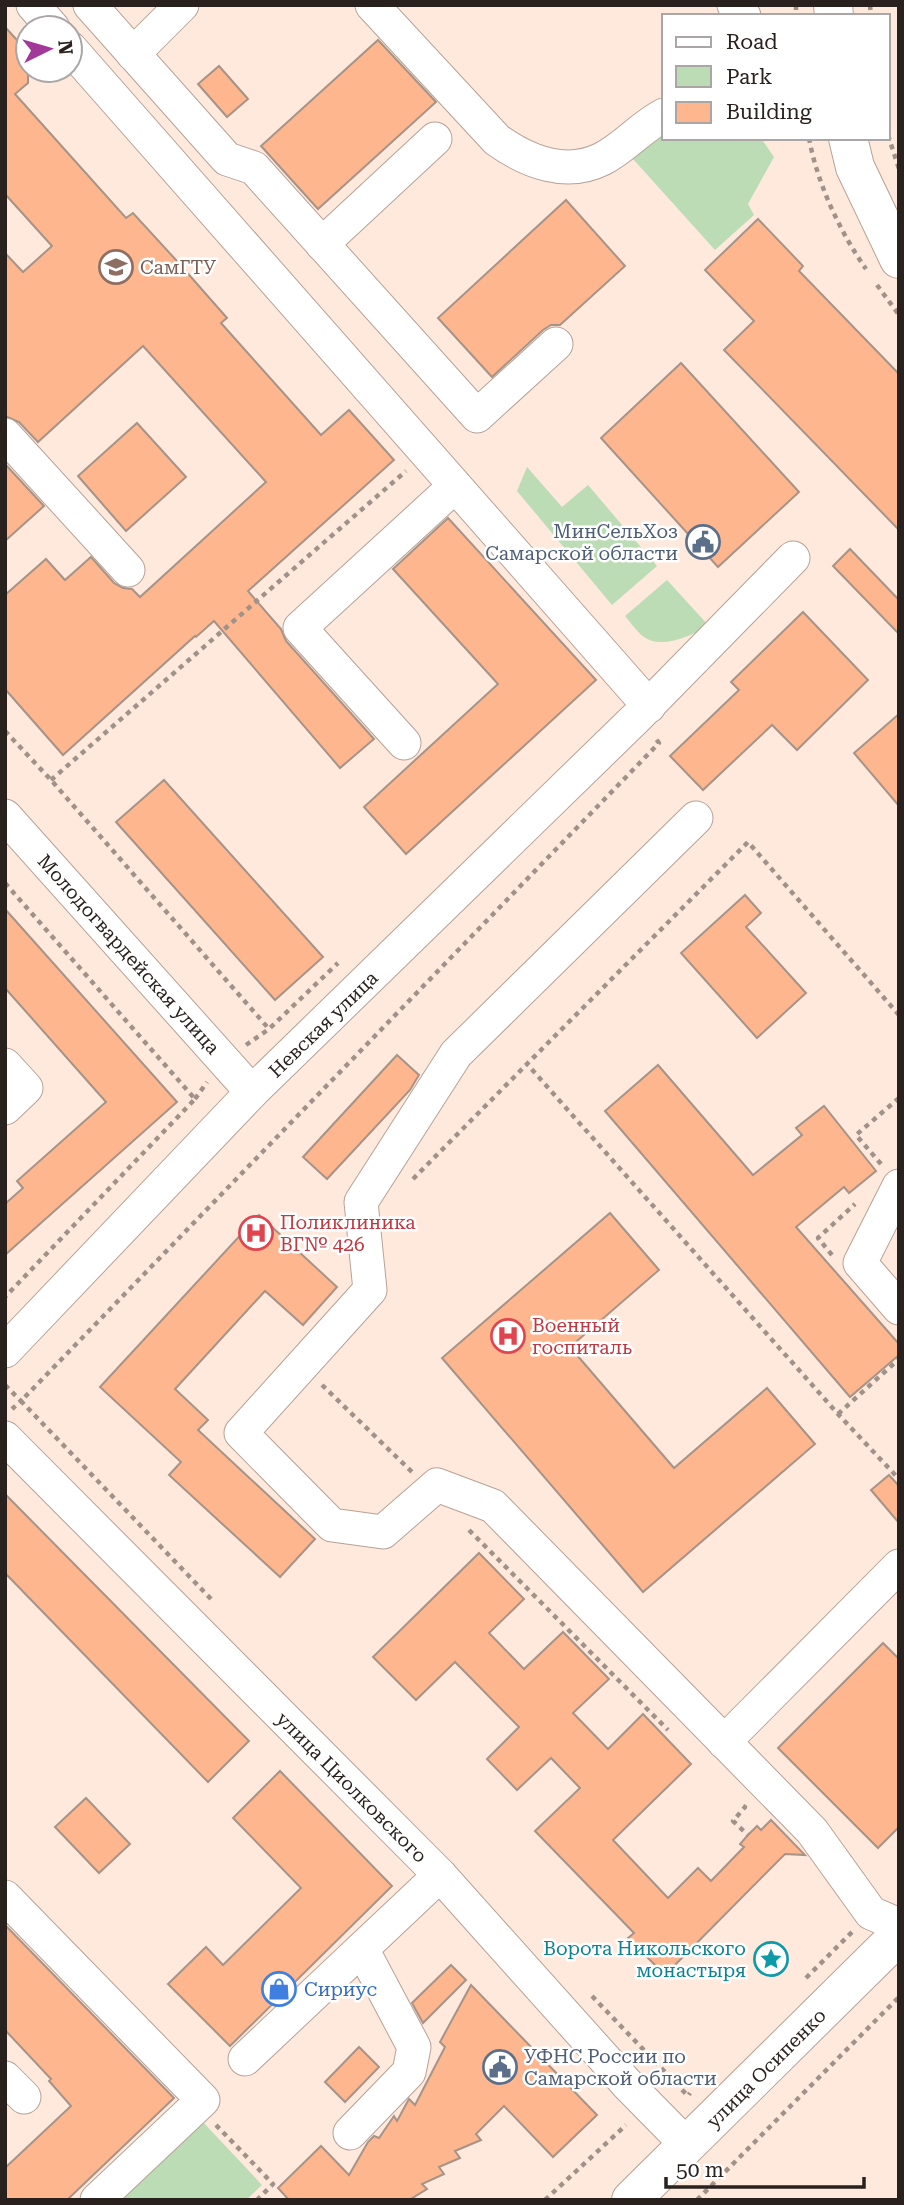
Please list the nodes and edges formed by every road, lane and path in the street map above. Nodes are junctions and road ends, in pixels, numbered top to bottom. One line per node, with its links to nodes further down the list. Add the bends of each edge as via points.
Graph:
1 (90, 5): 4 (street)
2 (182, 5): 4 (street)
3 (372, 5): 6 (street, via 496,140 529,160 573,168 603,159)
4 (133, 54): 11 (street, via 227,159 254,168)
5 (84, 64): 16 (street)
6 (662, 116)
7 (435, 139): 11 (street)
8 (848, 140): 12 (main road, via 855,167)
9 (890, 140): 10 (path)
10 (899, 169)
11 (322, 244): 13 (street, via 477,416)
12 (899, 259)
13 (555, 344)
14 (5, 435): 18 (street)
15 (415, 464): 22 (path)
16 (455, 486): 19 (street); 21 (street, via 300,628)
17 (793, 558): 19 (street, Невская улица)
18 (128, 569)
19 (643, 711): 30 (street, Невская улица); 40 (path, via 659,743)
20 (5, 731): 22 (path)
21 (404, 743)
22 (51, 780): 27 (path)
23 (5, 816): 30 (street, Молодогвардейская улица)
24 (696, 818): 38 (street, via 456,1054 361,1202 370,1290)
25 (5, 883): 34 (path, via 195,1099)
26 (899, 1015): 28 (path, via 748,842)
27 (269, 1029)
28 (527, 1064): 33 (path); 41 (path)
29 (5, 1065): 31 (street, via 26,1088)
30 (252, 1092): 36 (street, Невская улица)
31 (5, 1108)
32 (895, 1179): 35 (street, via 860,1263)
33 (404, 1188)
34 (5, 1297)
35 (899, 1308)
36 (5, 1351)
37 (899, 1359): 41 (path)
38 (302, 1366): 44 (path); 44 (street, via 241,1433 332,1525 383,1532)
39 (5, 1385): 40 (path)
40 (21, 1401): 46 (path)
41 (838, 1414): 43 (path)
42 (5, 1438): 51 (street, улица Циолковского)
43 (899, 1479)
44 (430, 1490): 47 (path); 48 (street, via 437,1485 493,1506)
45 (899, 1566): 48 (street)
46 (213, 1601)
47 (676, 1739)
48 (724, 1741): 53 (street, via 812,1831 871,1913)
49 (735, 1798): 50 (path, via 745,1807 733,1821)
50 (748, 1835)
51 (440, 1875): 55 (street); 63 (street, улица Циолковского)
52 (5, 1897): 60 (street, via 203,2100)
53 (899, 1925)
54 (899, 1935): 63 (main road, улица Осипенко)
55 (362, 1949): 58 (street); 62 (street, via 414,2047 409,2072)
56 (588, 1992): 59 (path)
57 (899, 1997): 68 (path)
58 (245, 2059)
59 (688, 2096)
60 (198, 2105): 65 (street); 66 (path, via 273,2184)
61 (636, 2131): 67 (path, via 628,2124)
62 (350, 2133)
63 (688, 2146): 64 (main road, улица Осипенко)
64 (650, 2194)
65 (97, 2200)
66 (257, 2200)
67 (545, 2200)
68 (697, 2200)

